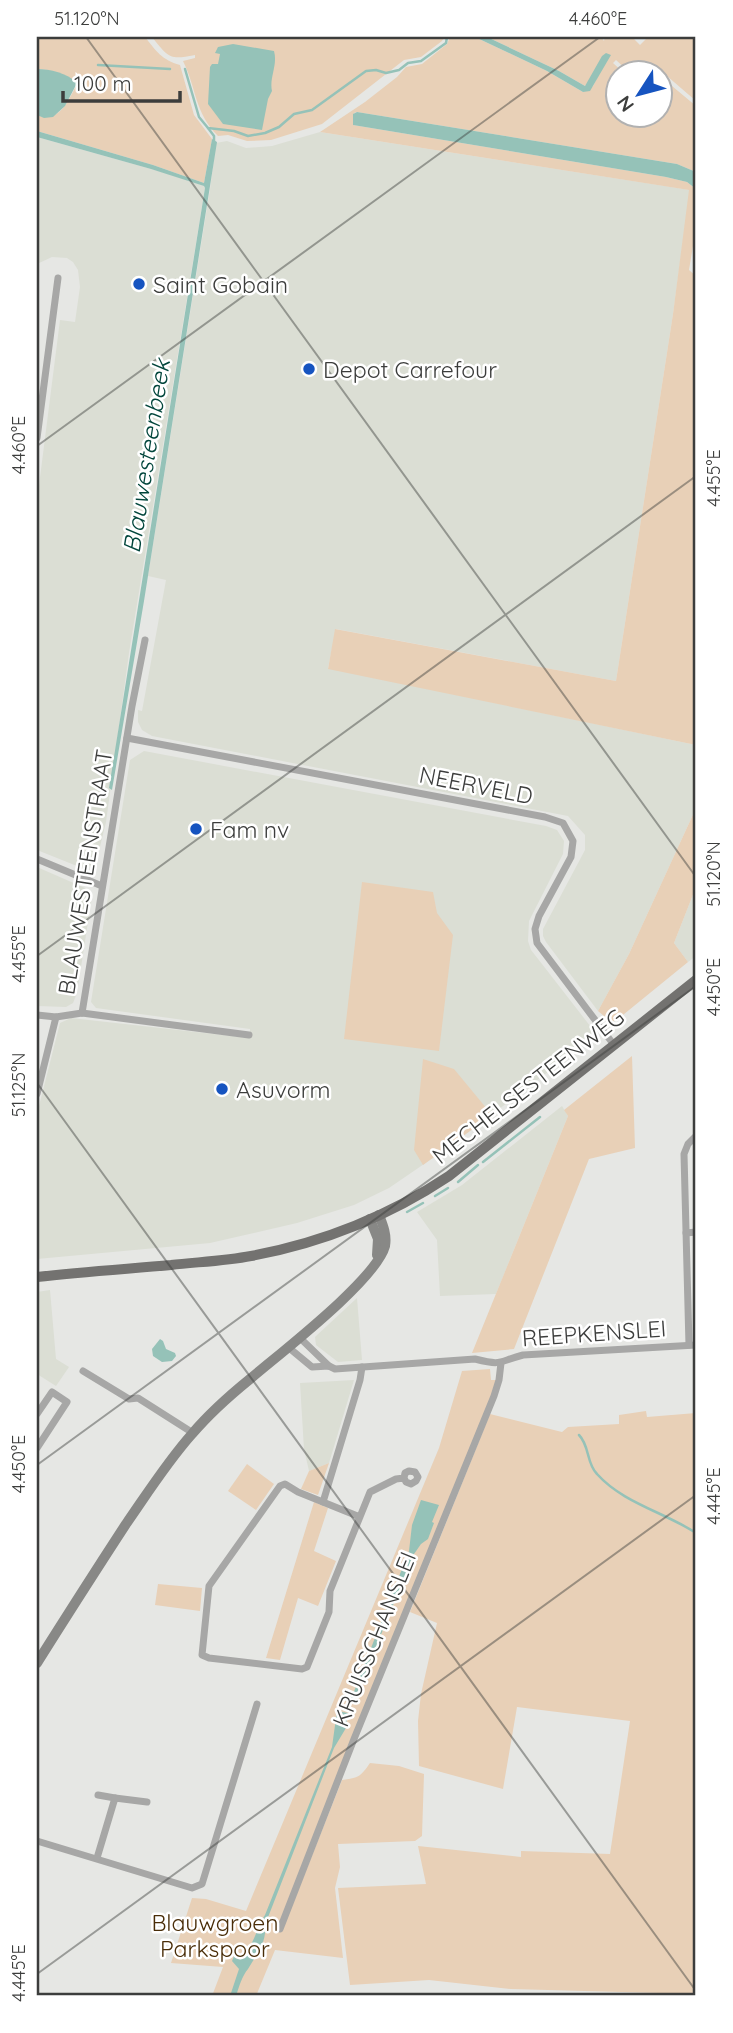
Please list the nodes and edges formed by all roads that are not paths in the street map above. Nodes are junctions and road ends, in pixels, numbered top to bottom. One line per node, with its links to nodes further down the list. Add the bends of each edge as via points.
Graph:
1 (58, 278): 2 (street)
2 (37, 438)
3 (145, 640): 4 (street, BLAUWESTEENSTRAAT)
4 (127, 738): 6 (street, BLAUWESTEENSTRAAT); 12 (street, NEERVELD, via 563,823 573,841 571,857 539,916 537,943)
5 (37, 859): 6 (street)
6 (102, 886): 8 (street, BLAUWESTEENSTRAAT)
7 (696, 980): 12 (main road, MECHELSESTEENWEG)
8 (82, 1013): 10 (street, BLAUWESTEENSTRAAT); 11 (street, BLAUWESTEENSTRAAT)
9 (37, 1015): 10 (street, BLAUWESTEENSTRAAT)
10 (56, 1017): 13 (street, BLAUWESTEENSTRAAT)
11 (249, 1035)
12 (614, 1045): 15 (main road, MECHELSESTEENWEG, via 449,1176)
13 (37, 1094)
14 (696, 1136): 17 (street, via 684,1154)
15 (374, 1217): 18 (main road, MECHELSESTEENWEG, via 329,1235 249,1256); 19 (street, via 386,1238 373,1266)
16 (696, 1232): 17 (street)
17 (686, 1233): 20 (street)
18 (37, 1277)
19 (299, 1337): 21 (street); 23 (street)
20 (693, 1345): 22 (street, REEPKENSLEI, via 523,1354)
21 (288, 1347): 23 (street, REEPKENSLEI, via 312,1367); 27 (street)
22 (501, 1363): 24 (street, REEPKENSLEI, via 475,1359); 39 (street, KRUISSCHANSLEI, via 494,1396)
23 (329, 1366): 24 (street, REEPKENSLEI)
24 (362, 1367): 30 (street)
25 (83, 1371): 27 (street, via 129,1399 138,1398)
26 (37, 1414): 28 (street, via 52,1392 67,1402)
27 (192, 1433): 32 (street, via 163,1469)
28 (37, 1448)
29 (404, 1478): 31 (street, via 372,1490)
30 (323, 1502): 31 (street); 31 (street, via 281,1485 209,1585 202,1655 307,1667 329,1612 330,1591)
31 (360, 1517)
32 (37, 1663)
33 (257, 1704): 38 (street, via 202,1884 192,1888)
34 (99, 1795): 35 (street)
35 (115, 1798): 36 (street); 38 (street)
36 (147, 1802)
37 (37, 1841): 38 (street)
38 (97, 1858)
39 (280, 1929)

